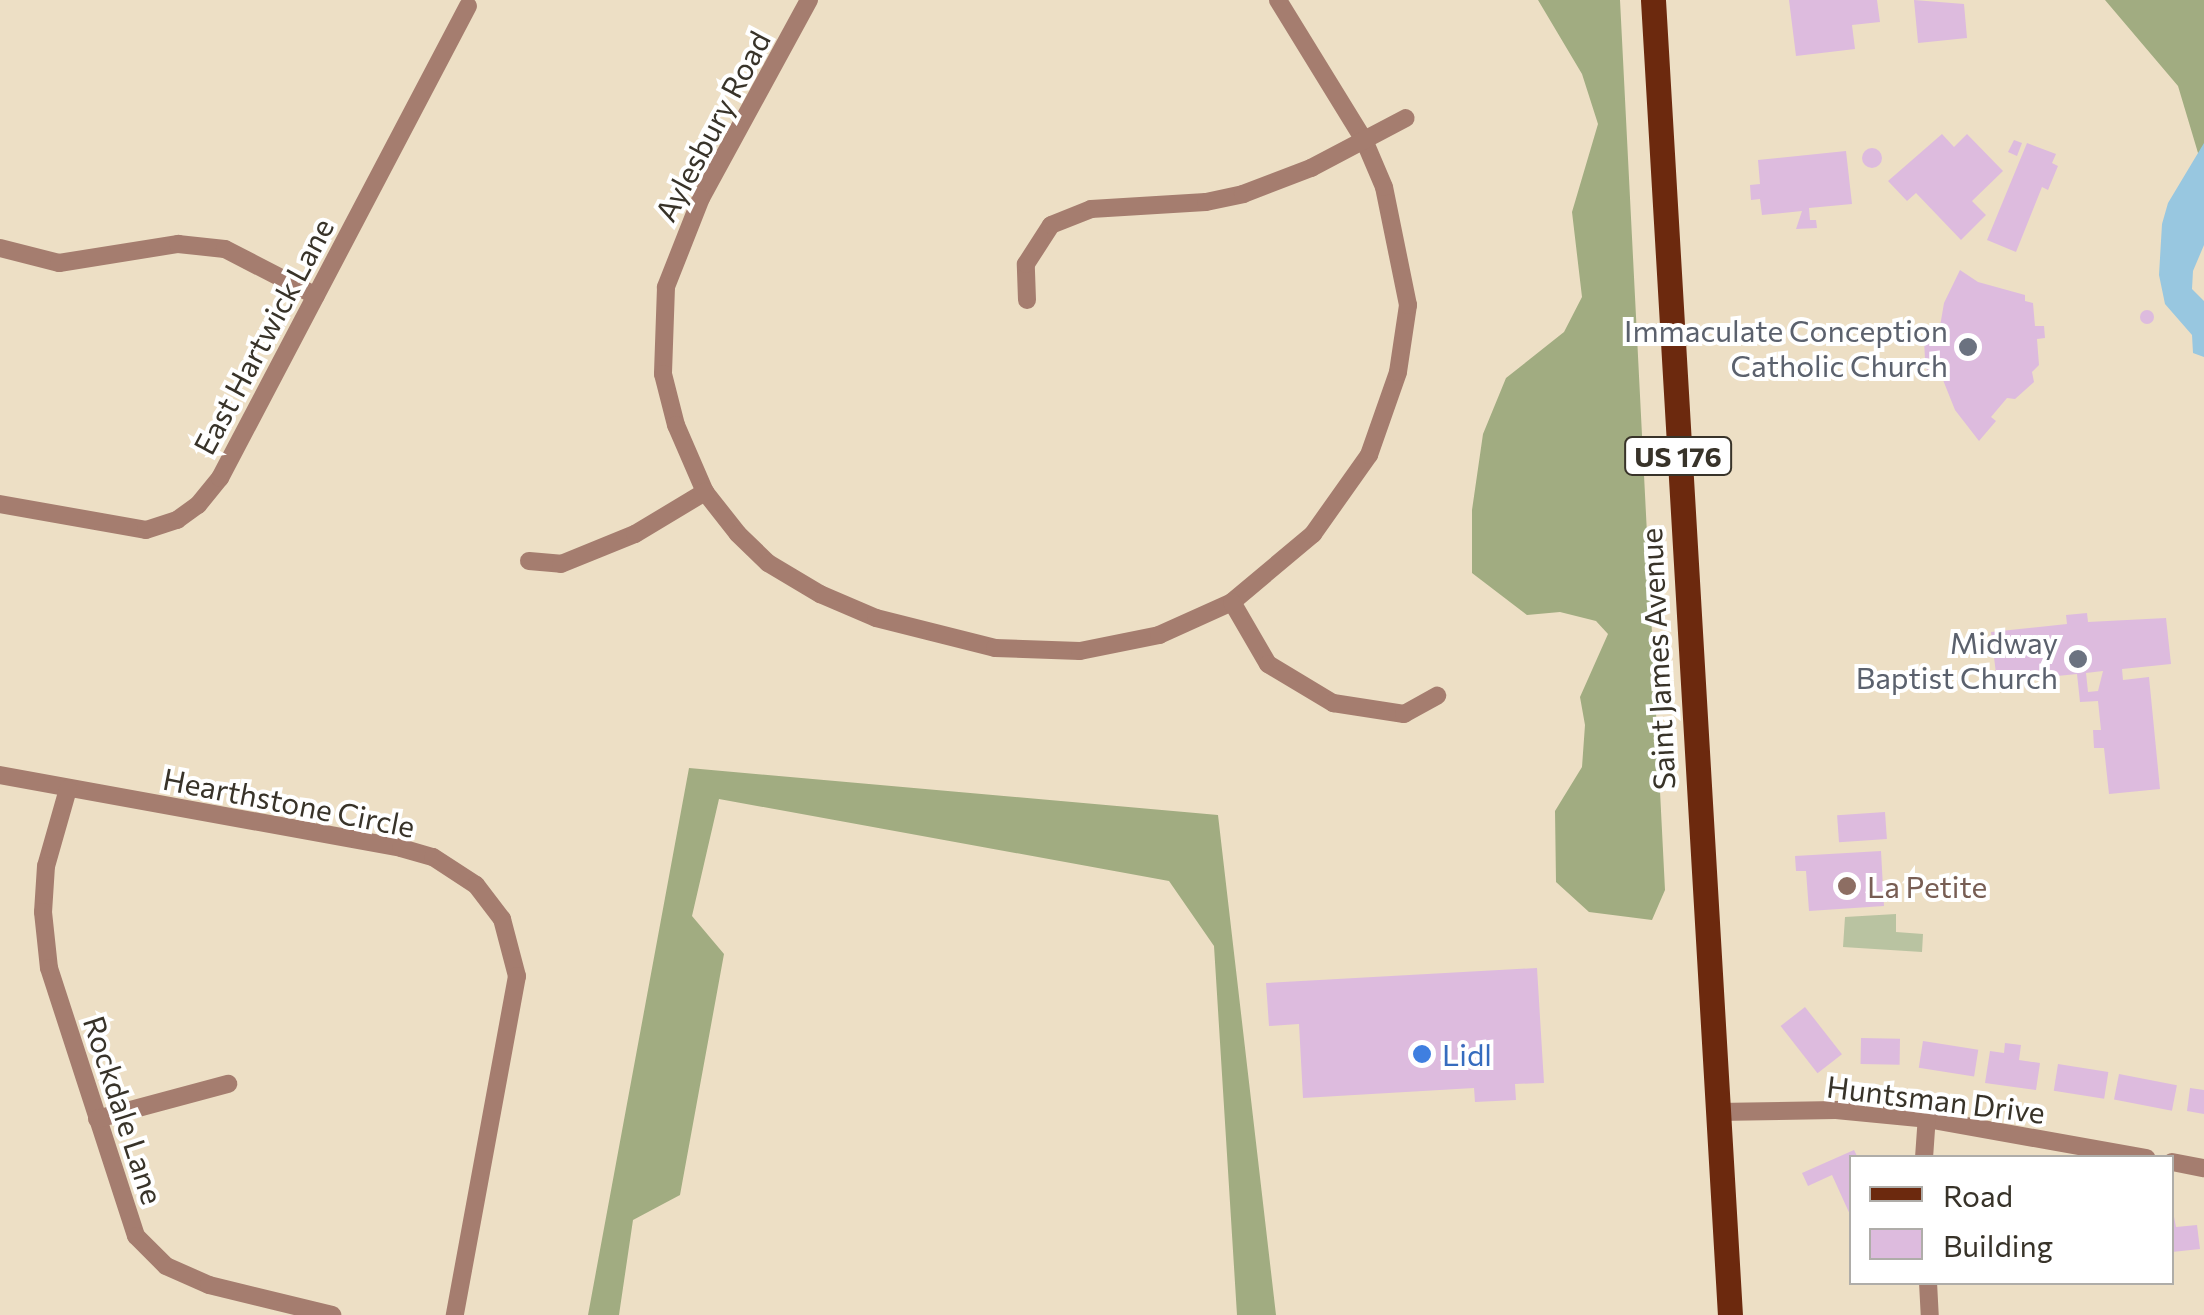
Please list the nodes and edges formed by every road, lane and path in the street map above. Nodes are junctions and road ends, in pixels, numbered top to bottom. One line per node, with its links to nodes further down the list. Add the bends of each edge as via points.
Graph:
1 (809, 0): 10 (street, Aylesbury Road, via 701,198 666,287 664,374 676,426)
2 (1278, 0): 6 (street, Aylesbury Road)
3 (1653, 0): 18 (main road, Saint James Avenue / US 176)
4 (468, 6): 8 (street, East Hartwick Lane)
5 (1406, 118): 6 (street)
6 (1364, 140): 9 (street, via 1243,194 1091,209 1051,224 1026,264); 13 (street, Aylesbury Road, via 1384,187 1408,305 1398,372 1369,455 1314,534)
7 (0, 248): 8 (street, via 59,263 178,244 225,249)
8 (316, 296): 11 (street, East Hartwick Lane, via 220,478 177,520 146,530)
9 (1028, 300)
10 (705, 492): 12 (street, via 635,534 560,564); 13 (street, Aylesbury Road, via 768,563 820,594 876,618 995,648 1080,651 1158,635)
11 (0, 504)
12 (529, 560)
13 (1232, 602): 14 (street, via 1268,664 1333,702 1404,714)
14 (1438, 696)
15 (0, 775): 16 (street, Hearthstone Circle)
16 (68, 789): 19 (street, Rockdale Lane, via 46,866 43,912 49,968); 27 (street, Hearthstone Circle, via 432,857 476,884 502,919 517,976)
17 (228, 1084): 19 (street)
18 (1718, 1112): 20 (street, Huntsman Drive, via 1836,1110); 28 (main road, Saint James Avenue / US 176)
19 (98, 1119): 26 (street, Rockdale Lane, via 136,1236 166,1266 209,1286)
20 (1927, 1119): 21 (street); 22 (street, Huntsman Drive)
21 (1924, 1155)
22 (2130, 1155)
23 (2174, 1162): 24 (street)
24 (2204, 1168)
25 (1928, 1285): 29 (street)
26 (332, 1315)
27 (454, 1315)
28 (1730, 1315)
29 (1930, 1315)

